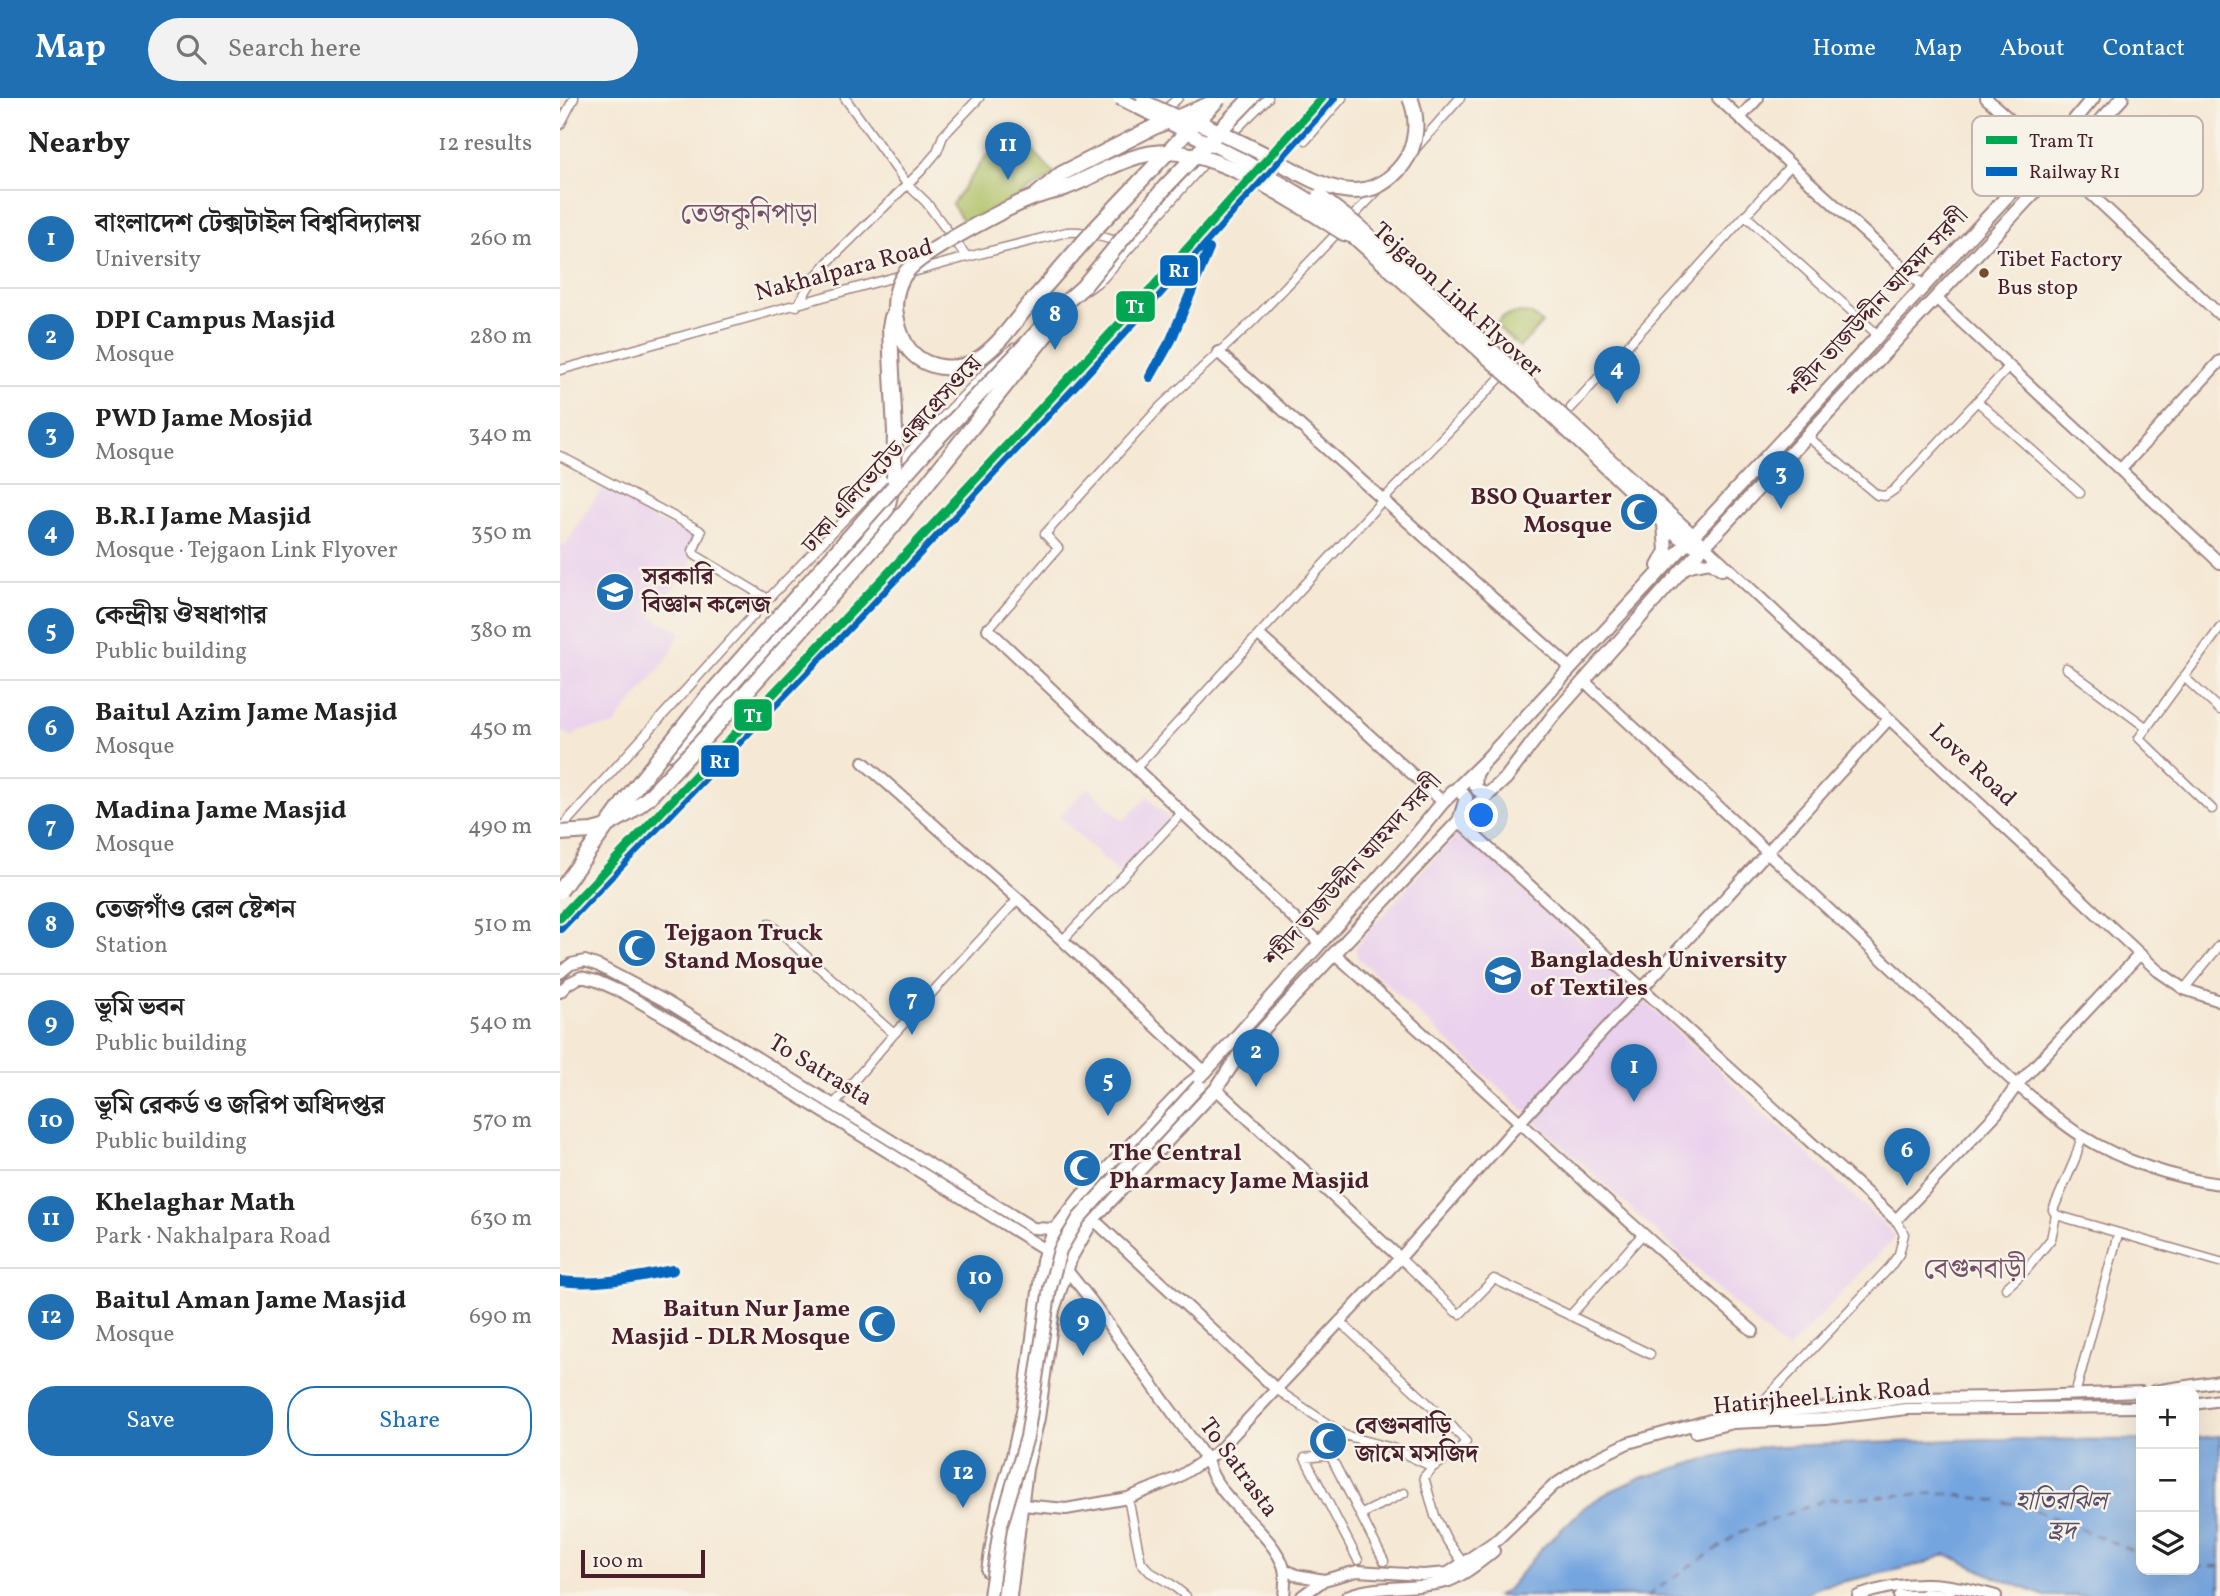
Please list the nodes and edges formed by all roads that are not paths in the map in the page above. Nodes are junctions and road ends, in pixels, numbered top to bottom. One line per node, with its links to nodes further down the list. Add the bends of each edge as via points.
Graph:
1 (573, 98): 24 (street)
2 (845, 98): 28 (street)
3 (1119, 98): 34 (main road, Tejgaon Link Flyover, bridge, via 1282,181)
4 (1128, 98): 26 (street)
5 (1137, 98): 19 (main road, Tejgaon Link Flyover, bridge)
6 (1178, 98): 19 (street)
7 (1222, 98): 32 (highway, bridge, via 1072,169); 41 (highway, bridge, via 1095,229 980,358 944,367 925,363 907,347)
8 (1251, 98): 38 (highway, ঢাকা এলিভেটেড এক্সপ্রেসওয়ে, bridge, via 1166,186)
9 (1268, 98): 26 (street)
10 (1342, 98): 25 (street)
11 (1410, 98): 19 (highway, bridge, via 1415,125 1405,161 1383,182 1354,191 1323,186 1208,126)
12 (1461, 98): 44 (street, via 1359,212)
13 (1718, 98): 23 (street)
14 (1758, 98): 23 (street)
15 (1986, 98): 20 (street)
16 (2093, 98): 21 (main road, শহীদ তাজউদ্দীন আহমদ সরণী)
17 (2122, 98): 22 (main road, শহীদ তাজউদ্দীন আহমদ সরণী)
18 (977, 99): 28 (street)
19 (1168, 111): 56 (main road, Tejgaon Link Flyover, bridge, via 1247,151 1343,214 1459,318)
20 (2006, 116)
21 (2078, 116)
22 (2105, 116)
23 (1740, 118): 27 (street)
24 (560, 125)
25 (1307, 140)
26 (1222, 144): 35 (street)
27 (1791, 165): 33 (street); 37 (street)
28 (907, 184): 36 (street); 40 (street, via 827,263)
29 (2007, 196): 37 (main road, শহীদ তাজউদ্দীন আহমদ সরণী)
30 (2031, 196): 39 (main road, শহীদ তাজউদ্দীন আহমদ সরণী)
31 (2093, 196): 42 (street)
32 (1033, 198): 34 (highway, bridge, via 1128,159 1166,152 1226,167); 41 (highway, bridge, via 916,262 900,282)
33 (1746, 216): 43 (street); 50 (street)
34 (1354, 236): 56 (main road, Tejgaon Link Flyover, bridge)
35 (1138, 240): 36 (street, Nakhalpara Road, via 1128,244 1082,230); 65 (street, via 1103,278 992,366)
36 (967, 257): 40 (street, Nakhalpara Road)
37 (1923, 286): 43 (main road, শহীদ তাজউদ্দীন আহমদ সরণী)
38 (1083, 287): 81 (highway, ঢাকা এলিভেটেড এক্সপ্রেসওয়ে, bridge, via 929,447 704,701); 87 (highway, bridge, via 894,525 656,790 603,828)
39 (1936, 298): 47 (street); 51 (main road, শহীদ তাজউদ্দীন আহমদ সরণী)
40 (796, 306): 48 (street, Nakhalpara Road)
41 (895, 309): 81 (highway, bridge, via 890,327 894,474 886,512 860,549 728,694)
42 (2220, 315)
43 (1878, 335): 52 (main road, শহীদ তাজউদ্দীন আহমদ সরণী)
44 (1219, 352): 58 (street); 69 (street, via 1161,406 1045,534 1058,548)
45 (1518, 359): 58 (street)
46 (2220, 361): 55 (street)
47 (2009, 367): 49 (street); 55 (street)
48 (560, 370)
49 (1977, 401): 51 (street, via 1885,496 1877,495); 57 (street)
50 (1571, 408)
51 (1808, 437): 53 (main road, শহীদ তাজউদ্দীন আহমদ সরণী)
52 (1779, 443): 53 (main road); 60 (main road, শহীদ তাজউদ্দীন আহমদ সরণী)
53 (1791, 455): 62 (main road, শহীদ তাজউদ্দীন আহমদ সরণী)
54 (560, 456): 65 (street, via 699,530 695,555)
55 (2121, 469): 63 (street)
56 (1618, 473): 59 (main road, Tejgaon Link Flyover)
57 (2080, 494)
58 (1382, 501): 70 (street); 71 (street)
59 (1666, 518): 60 (main road); 61 (main road, Tejgaon Link Flyover); 66 (main road, via 1666,551 1634,592)
60 (1706, 522): 61 (main road, শহীদ তাজউদ্দীন আহমদ সরণী)
61 (1690, 539): 62 (main road); 66 (main road, শহীদ তাজউদ্দীন আহমদ সরণী)
62 (1705, 546): 64 (main road, শহীদ তাজউদ্দীন আহমদ সরণী); 67 (street, Love Road)
63 (2220, 563)
64 (1684, 569): 67 (street, via 1714,563 1754,601); 74 (main road, শহীদ তাজউদ্দীন আহমদ সরণী)
65 (768, 599): 87 (street)
66 (1632, 602): 71 (main road, শহীদ তাজউদ্দীন আহমদ সরণী)
67 (1773, 610): 76 (street, Love Road)
68 (2220, 628): 73 (street)
69 (988, 629): 80 (street)
70 (1260, 636): 80 (street); 83 (street)
71 (1570, 668): 79 (main road, শহীদ তাজউদ্দীন আহমদ সরণী)
72 (2066, 668): 77 (street)
73 (2184, 677): 75 (street); 77 (street)
74 (1584, 681): 82 (main road, শহীদ তাজউদ্দীন আহমদ সরণী); 88 (street)
75 (2220, 710)
76 (1889, 719): 88 (street); 96 (street, Love Road)
77 (2147, 728): 84 (street, via 2139,738)
78 (863, 762): 90 (street)
79 (1483, 762): 82 (main road, via 1475,786); 83 (main road, শহীদ তাজউদ্দীন আহমদ সরণী)
80 (1135, 769): 85 (street)
81 (645, 775): 89 (highway, ঢাকা এলিভেটেড এক্সপ্রেসওয়ে, bridge)
82 (1488, 794): 86 (main road, শহীদ তাজউদ্দীন আহমদ সরণী)
83 (1448, 797): 86 (main road, via 1460,791 1466,798); 93 (main road, শহীদ তাজউদ্দীন আহমদ সরণী)
84 (2212, 809)
85 (1182, 813): 92 (street); 93 (street)
86 (1459, 821): 95 (main road, শহীদ তাজউদ্দীন আহমদ সরণী); 100 (street)
87 (560, 831)
88 (1768, 852): 100 (street); 108 (street)
89 (560, 891)
90 (1018, 900): 92 (street); 106 (street)
91 (769, 923): 106 (street)
92 (1063, 940): 107 (street)
93 (1319, 942): 107 (main road, শহীদ তাজউদ্দীন আহমদ সরণী)
94 (2220, 945): 101 (street)
95 (1335, 954): 109 (main road, শহীদ তাজউদ্দীন আহমদ সরণী, via 1238,1056); 112 (street)
96 (2140, 954): 101 (street, Love Road); 108 (street)
97 (591, 963): 98 (street, via 575,962); 99 (street); 104 (street, To Satrasta)
98 (560, 973)
99 (586, 978): 102 (street, via 576,978); 105 (street)
100 (1643, 988): 112 (street); 116 (street)
101 (2184, 989): 103 (street, Love Road)
102 (560, 992)
103 (2220, 1001)
104 (667, 1002): 105 (street); 110 (street, To Satrasta)
105 (661, 1014): 111 (street)
106 (894, 1034): 110 (street)
107 (1205, 1072): 118 (main road, শহীদ তাজউদ্দীন আহমদ সরণী, via 1081,1197); 162 (main road, bridge, via 1189,1099 1087,1209 1060,1250 1027,1437 1000,1528)
108 (2017, 1085): 113 (street); 116 (street, via 1997,1113)
109 (1216, 1089): 117 (main road, শহীদ তাজউদ্দীন আহমদ সরণী); 123 (street)
110 (835, 1104): 111 (street); 118 (street, To Satrasta, via 1033,1228)
111 (828, 1114): 122 (street)
112 (1521, 1121): 120 (street); 123 (street)
113 (2082, 1136): 114 (street, via 2140,1163); 115 (street, via 2053,1210)
114 (2220, 1184)
115 (2056, 1215): 119 (street); 128 (street, via 2050,1239)
116 (1896, 1220): 143 (street, via 1905,1234 1894,1261)
117 (1089, 1224): 118 (main road); 121 (main road, শহীদ তাজউদ্দীন আহমদ সরণী); 138 (street, via 1107,1233)
118 (1056, 1229): 122 (main road, শহীদ তাজউদ্দীন আহমদ সরণী)
119 (2118, 1234): 124 (street); 137 (street)
120 (1642, 1235): 131 (street); 133 (street)
121 (1074, 1249): 122 (main road, via 1062,1256); 125 (main road, শহীদ তাজউদ্দীন আহমদ সরণী)
122 (1046, 1250): 125 (main road); 126 (main road, শহীদ তাজউদ্দীন আহমদ সরণী)
123 (1400, 1258): 131 (street, via 1460,1314 1494,1279); 132 (street)
124 (2220, 1262)
125 (1066, 1269): 127 (main road, শহীদ তাজউদ্দীন আহমদ সরণী); 129 (street, To Satrasta)
126 (1041, 1278): 127 (main road); 162 (main road, শহীদ তাজউদ্দীন আহমদ সরণী, via 1024,1407 992,1536)
127 (1060, 1284): 130 (main road, শহীদ তাজউদ্দীন আহমদ সরণী)
128 (2006, 1288)
129 (1090, 1299): 130 (street, via 1068,1291); 146 (street, To Satrasta)
130 (1055, 1305): 148 (main road, শহীদ তাজউদ্দীন আহমদ সরণী)
131 (1570, 1316): 134 (street)
132 (1339, 1321): 138 (street); 147 (street, via 1466,1443)
133 (1753, 1331)
134 (1650, 1354)
135 (2220, 1381): 136 (street)
136 (2187, 1386)
137 (2077, 1387)
138 (1276, 1389): 144 (street); 146 (street)
139 (2136, 1392): 143 (street, Hatirjheel Link Road, via 1904,1398)
140 (2220, 1400): 141 (street)
141 (2199, 1403)
142 (2136, 1407): 155 (street, Hatirjheel Link Road, via 1946,1408 1721,1425 1623,1450 1589,1468 1549,1496 1510,1536)
143 (1753, 1412): 155 (street, Hatirjheel Link Road, via 1628,1443 1585,1464 1553,1486)
144 (1344, 1435): 145 (street); 147 (street, via 1392,1448)
145 (1331, 1455): 154 (street); 156 (street, via 1305,1458)
146 (1207, 1460): 149 (street); 150 (street, To Satrasta)
147 (1433, 1467): 157 (street, via 1424,1477 1435,1516)
148 (1026, 1469): 153 (main road); 163 (main road, via 1009,1529)
149 (1186, 1473): 150 (street); 152 (street)
150 (1214, 1479): 159 (street, To Satrasta)
151 (1404, 1493): 154 (street)
152 (1128, 1498): 153 (street, via 1066,1509); 165 (street, via 1141,1562)
153 (1022, 1505): 164 (main road)
154 (1360, 1515): 158 (street)
155 (1481, 1556): 160 (street, Hatirjheel Link Road, via 1442,1574 1366,1570); 168 (street, Hatirjheel Link Road, via 1451,1580 1365,1589)
156 (1358, 1560)
157 (1461, 1560)
158 (1384, 1561)
159 (1284, 1569): 160 (street); 166 (street)
160 (1324, 1580): 167 (street, Hatirjheel Link Road)
161 (1927, 1595): 170 (street); 171 (street)
162 (988, 1596)
163 (1001, 1596)
164 (1010, 1596)
165 (1185, 1596)
166 (1284, 1596)
167 (1302, 1596)
168 (1347, 1596)
169 (1858, 1596): 172 (street, via 1934,1583)
170 (1899, 1596)
171 (1951, 1596)
172 (1996, 1596)

